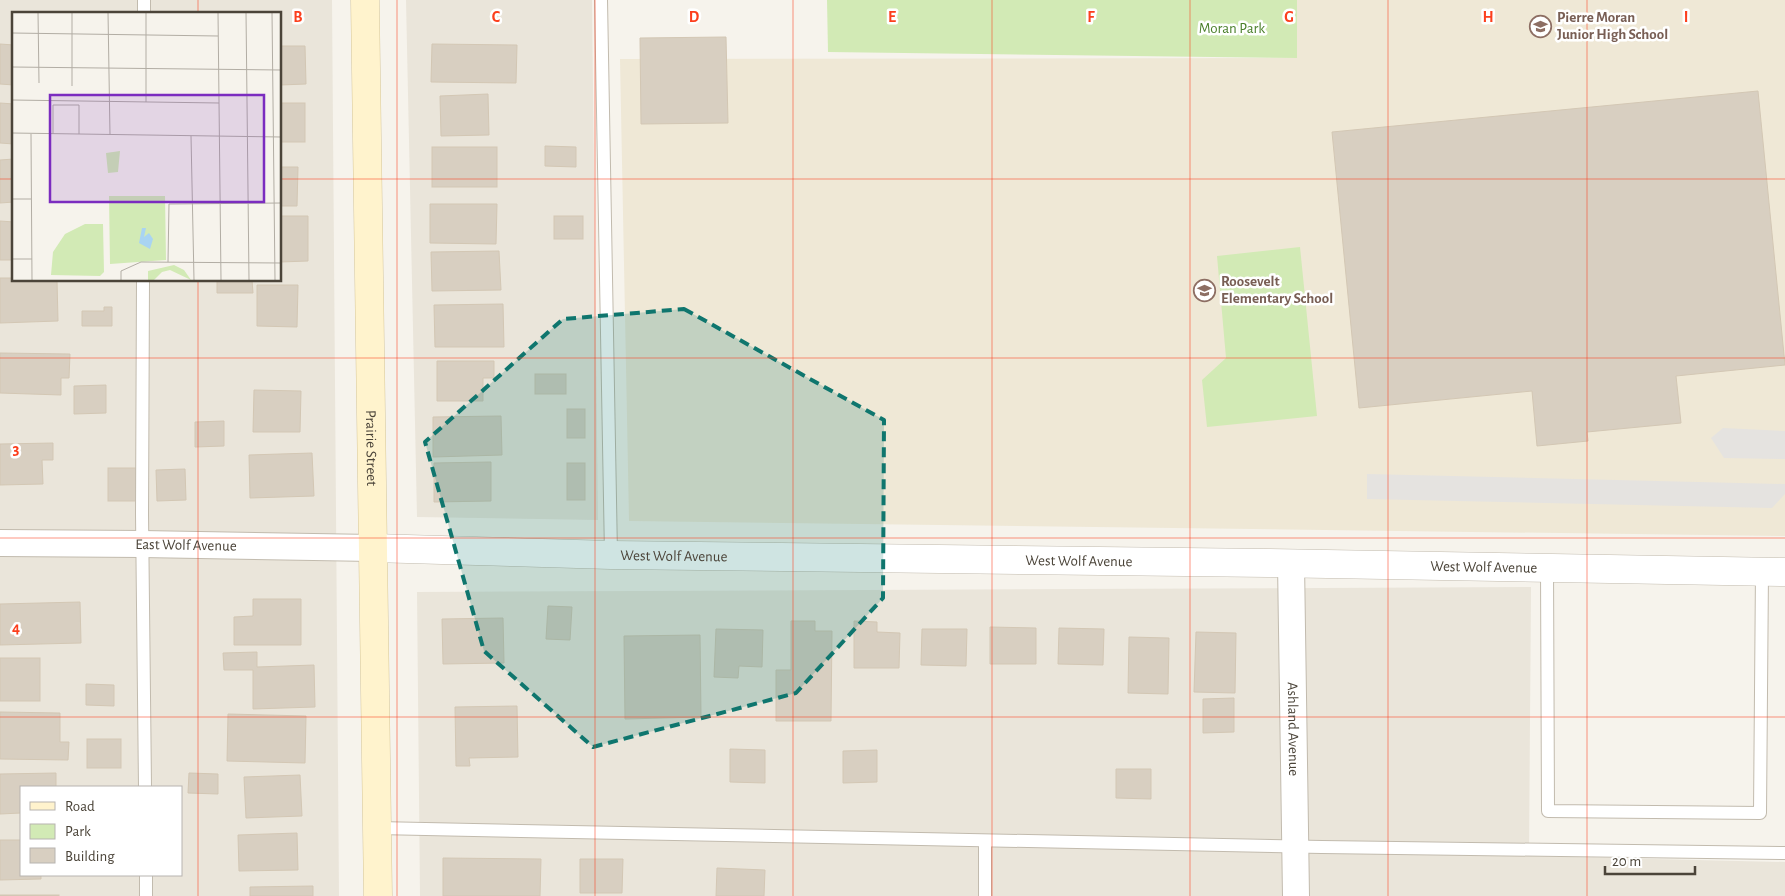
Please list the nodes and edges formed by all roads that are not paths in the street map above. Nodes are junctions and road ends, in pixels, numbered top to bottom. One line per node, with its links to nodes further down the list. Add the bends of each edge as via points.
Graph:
1 (365, 0): 6 (main road, Prairie Street)
2 (602, 0): 7 (lane)
3 (143, 281): 5 (lane)
4 (0, 543): 5 (street, East Wolf Avenue)
5 (142, 544): 6 (street, East Wolf Avenue); 11 (lane)
6 (373, 548): 7 (street, West Wolf Avenue); 12 (main road, Prairie Street)
7 (611, 556): 8 (street, West Wolf Avenue)
8 (1291, 563): 9 (street, West Wolf Avenue); 14 (street, Ashland Avenue)
9 (1547, 568): 10 (street, West Wolf Avenue); 10 (lane, via 1548,811 1760,813)
10 (1774, 572)
11 (145, 786)
12 (377, 828): 13 (lane); 18 (main road, Prairie Street)
13 (985, 841): 14 (lane); 19 (lane)
14 (1296, 847): 15 (lane); 20 (street, Ashland Avenue)
15 (1785, 853)
16 (146, 876): 17 (lane)
17 (146, 896)
18 (378, 896)
19 (985, 896)
20 (1296, 896)

